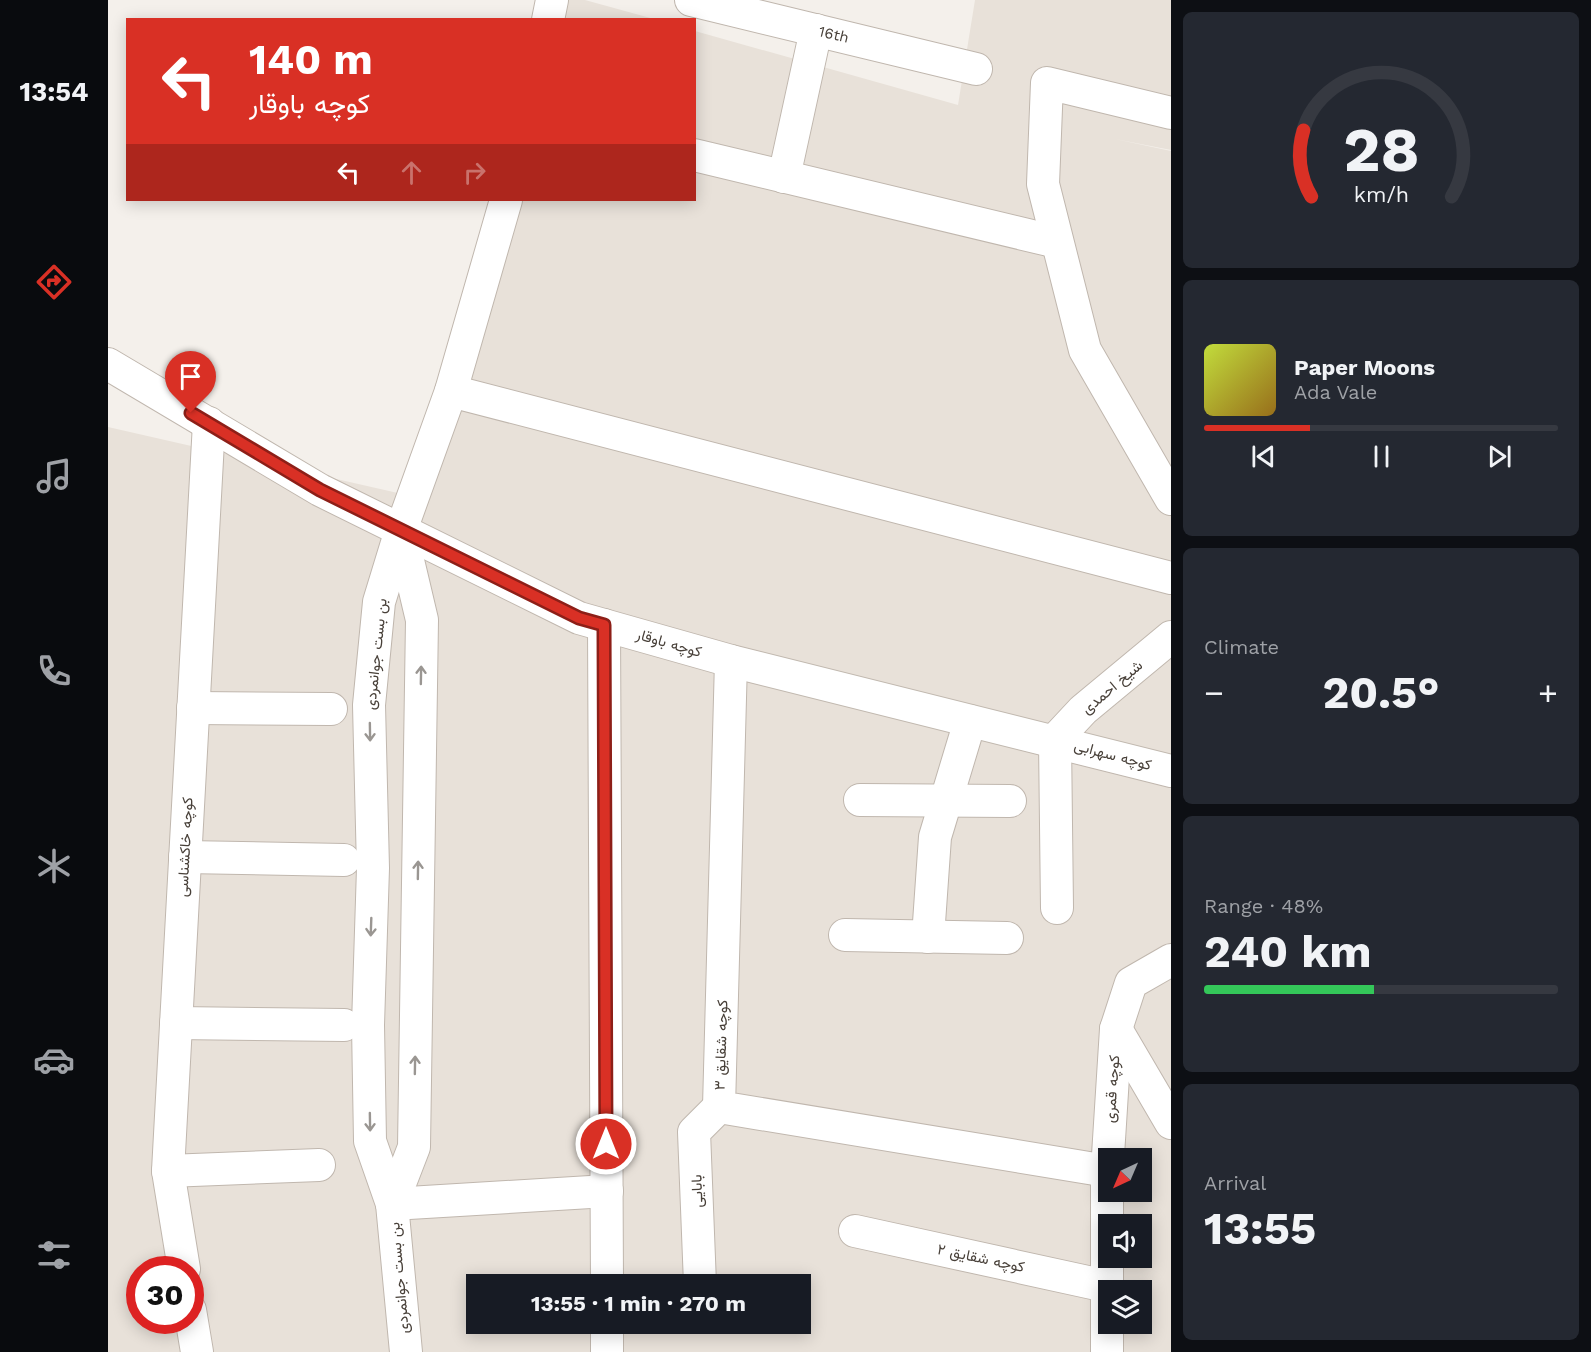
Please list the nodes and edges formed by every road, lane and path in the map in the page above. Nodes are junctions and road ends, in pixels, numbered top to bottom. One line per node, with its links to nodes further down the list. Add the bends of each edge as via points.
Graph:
1 (552, 0): 3 (street)
2 (691, 0): 4 (street, 16th)
3 (548, 18)
4 (816, 30): 5 (street, 16th); 8 (street)
5 (976, 69)
6 (1171, 113): 10 (street, via 1047,83 1042,184)
7 (696, 155): 8 (street)
8 (784, 177): 10 (street)
9 (506, 201): 12 (street)
10 (1057, 242): 14 (street, via 1084,351)
11 (115, 367): 13 (street, کوچه باوقار)
12 (451, 391): 15 (street); 16 (street)
13 (209, 423): 15 (street, کوچه باوقار, via 320,490); 20 (street, کوچه خاکشناسی)
14 (1171, 499)
15 (401, 530): 17 (street, کوچه باوقار, via 579,618); 46 (street, بن بست جوانمردی, one-way to 15, via 414,1147 422,620); 46 (street, بن بست جوانمردی, one-way to 46, via 379,602 369,705 373,867 368,1025 370,1141)
16 (1171, 578)
17 (604, 625): 19 (street, کوچه باوقار); 44 (street)
18 (1171, 637): 23 (street, شیخ احمدی, via 1083,710)
19 (731, 661): 22 (street, کوچه باوقار); 38 (street, کوچه شقایق ۳)
20 (193, 708): 21 (street); 28 (street, کوچه خاکشناسی)
21 (332, 709)
22 (970, 721): 23 (street, کوچه باوقار); 27 (street)
23 (1055, 740): 24 (street, کوچه سهرابی); 30 (street)
24 (1171, 771)
25 (860, 800): 27 (street)
26 (1010, 801): 27 (street)
27 (945, 802): 32 (street, via 935,837)
28 (185, 857): 29 (street); 35 (street, کوچه خاکشناسی)
29 (344, 860)
30 (1057, 908)
31 (845, 935): 32 (street)
32 (928, 937): 33 (street)
33 (1007, 938)
34 (1171, 960): 37 (street, کوچه قمری, via 1131,983)
35 (176, 1023): 36 (street); 43 (street, کوچه خاکشناسی)
36 (344, 1025)
37 (1116, 1029): 39 (street); 40 (street, کوچه قمری)
38 (719, 1107): 42 (street, کوچه شقایق ۳); 50 (street, بابایی, via 694,1132)
39 (1171, 1123)
40 (1108, 1148)
41 (319, 1165): 43 (street)
42 (1098, 1170)
43 (168, 1171): 48 (street, کوچه خاکشناسی)
44 (607, 1191): 46 (street); 49 (street)
45 (1107, 1202): 51 (street, کوچه قمری)
46 (392, 1204): 57 (street, بن بست جوانمردی)
47 (855, 1231): 52 (street, کوچه شقایق ۲)
48 (182, 1256)
49 (607, 1274)
50 (700, 1274)
51 (1106, 1280)
52 (1098, 1284)
53 (194, 1334): 56 (street)
54 (607, 1334): 58 (street)
55 (1107, 1334): 59 (street, کوچه قمری)
56 (197, 1352)
57 (406, 1352)
58 (607, 1352)
59 (1107, 1352)

